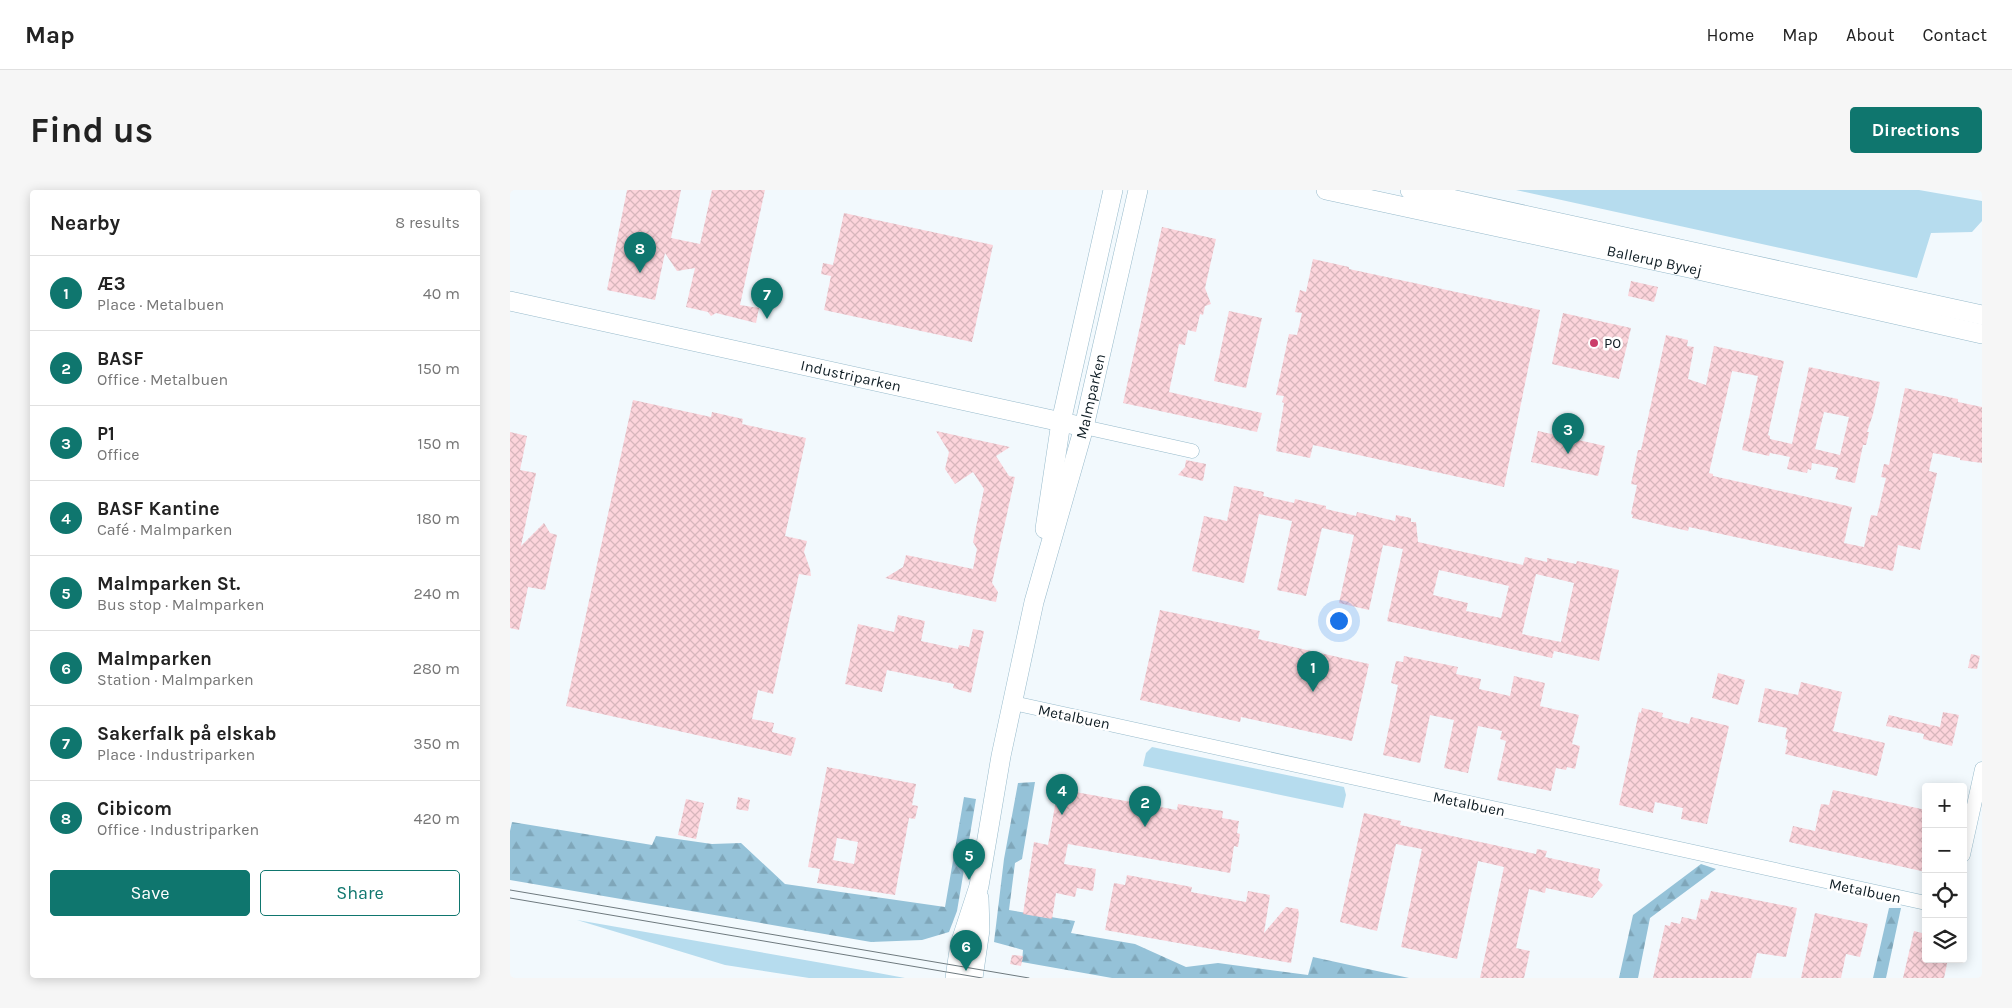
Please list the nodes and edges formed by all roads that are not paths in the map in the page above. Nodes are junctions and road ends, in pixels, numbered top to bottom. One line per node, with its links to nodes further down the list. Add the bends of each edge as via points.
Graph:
1 (1113, 190): 8 (street, Malmparken)
2 (1138, 190): 9 (street, Malmparken)
3 (1326, 190): 7 (street, Ballerup Byvej)
4 (1410, 190): 6 (street, Ballerup Byvej)
5 (510, 301): 8 (street, Industriparken)
6 (1982, 315)
7 (1982, 334)
8 (1061, 422): 9 (street, Industriparken); 11 (street, Malmparken)
9 (1084, 427): 10 (street, Industriparken); 11 (street, Malmparken)
10 (1192, 451)
11 (1034, 602): 12 (street, Malmparken)
12 (1012, 703): 15 (street, Malmparken); 16 (street, Metalbuen)
13 (1982, 769): 14 (street)
14 (1967, 837)
15 (979, 886): 17 (street, Malmparken, via 960,944); 18 (street, Malmparken, via 980,930)
16 (1922, 902)
17 (954, 978)
18 (973, 978)

